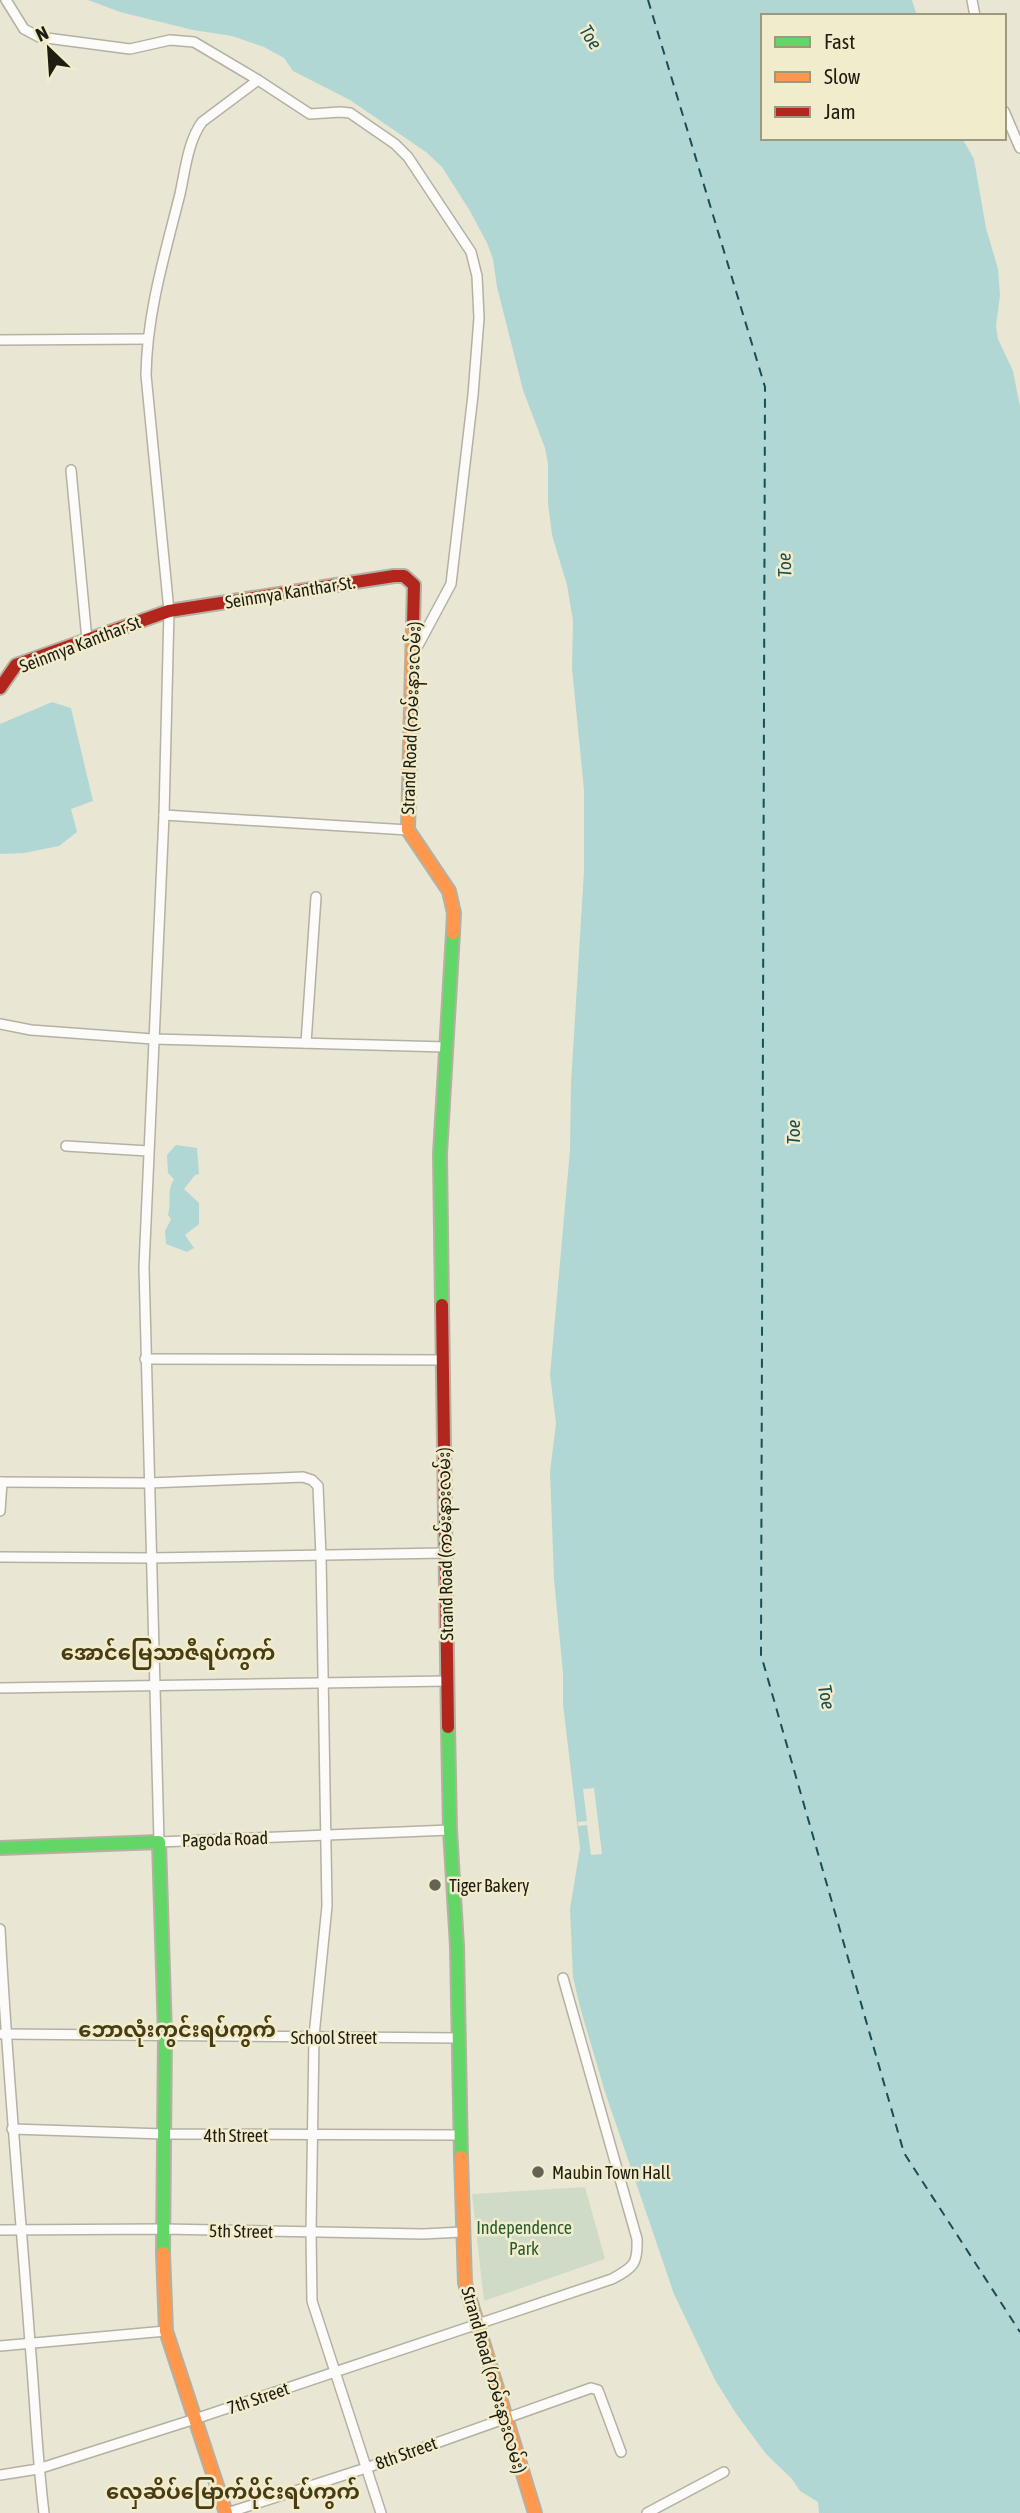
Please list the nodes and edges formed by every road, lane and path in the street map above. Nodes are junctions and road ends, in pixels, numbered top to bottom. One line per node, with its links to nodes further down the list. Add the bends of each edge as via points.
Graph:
1 (6, 0): 2 (street, via 24,29 39,37 130,48 183,40 208,49)
2 (258, 80): 5 (street, via 199,127 188,156); 11 (street, via 310,114 346,112 395,144 471,253 479,318 451,584)
3 (1006, 116): 4 (street)
4 (1020, 148)
5 (147, 339): 6 (street); 9 (street, via 146,375)
6 (0, 340)
7 (71, 470): 10 (street)
8 (410, 580): 9 (street, Seinmya Kanthar St., via 394,576); 11 (street, Strand Road (ကမ်းနားလမ်း), via 415,596)
9 (169, 611): 10 (street, Seinmya Kanthar St); 13 (street)
10 (87, 640): 12 (street, Seinmya Kanthar St, via 16,665)
11 (412, 655): 14 (street, Strand Road (ကမ်းနားလမ်း))
12 (0, 688)
13 (164, 815): 14 (street); 17 (street)
14 (408, 830): 19 (street, Strand Road (ကမ်းနားလမ်း), via 449,891 454,913)
15 (316, 897): 18 (street)
16 (0, 1024): 17 (street)
17 (153, 1039): 18 (street); 21 (street)
18 (306, 1043): 19 (street)
19 (446, 1047): 23 (street, Strand Road (ကမ်းနားလမ်း), via 440,1154)
20 (66, 1146): 21 (street)
21 (148, 1151): 22 (street)
22 (145, 1359): 23 (street); 25 (street)
23 (442, 1360): 27 (street, Strand Road (ကမ်းနားလမ်း))
24 (1, 1482): 25 (street); 26 (street)
25 (149, 1483): 28 (street, via 312,1480 318,1486); 30 (street)
26 (0, 1511)
27 (445, 1553): 28 (street); 31 (street, Strand Road (ကမ်းနားလမ်း))
28 (321, 1556): 30 (street); 32 (street)
29 (0, 1557): 30 (street)
30 (151, 1558): 33 (street)
31 (448, 1681): 32 (street); 35 (street, Strand Road (ကမ်းနားလမ်း))
32 (323, 1682): 33 (street); 36 (street)
33 (155, 1685): 34 (street); 37 (street)
34 (0, 1688)
35 (450, 1830): 36 (street, Pagoda Road); 45 (street, Strand Road (ကမ်းနားလမ်း))
36 (326, 1835): 37 (street, Pagoda Road); 44 (street, via 327,1906)
37 (159, 1842): 38 (street, Pagoda Road); 43 (street)
38 (0, 1848)
39 (0, 1929): 40 (street)
40 (0, 1939): 42 (street)
41 (563, 1978): 55 (street, 7th Street, via 638,2256 631,2269 612,2278)
42 (3, 2034): 43 (street, School Street); 46 (street)
43 (164, 2035): 44 (street, School Street); 47 (street)
44 (314, 2036): 45 (street, School Street); 48 (street)
45 (458, 2038): 49 (street, Strand Road (ကမ်းနားလမ်း))
46 (12, 2129): 47 (street, 4th Street); 52 (street)
47 (164, 2134): 48 (street, 4th Street); 50 (street)
48 (313, 2135): 49 (street, 4th Street); 53 (street)
49 (459, 2135): 54 (street, Strand Road (ကမ်းနားလမ်း))
50 (163, 2229): 52 (street, 5th Street); 53 (street, 5th Street); 56 (street)
51 (0, 2230): 52 (street, 5th Street)
52 (20, 2230): 57 (street)
53 (311, 2232): 54 (street, 5th Street); 59 (street, via 313,2301)
54 (462, 2232): 55 (street, Strand Road (ကမ်းနားလမ်း), via 465,2283)
55 (477, 2323): 59 (street, 7th Street); 60 (street, Strand Road (ကမ်းနားလမ်း))
56 (166, 2331): 57 (street); 61 (street)
57 (30, 2343): 58 (street); 64 (street)
58 (0, 2346)
59 (335, 2371): 61 (street, 7th Street); 63 (street)
60 (504, 2418): 62 (street, 8th Street, via 595,2388); 63 (street, 8th Street); 67 (street, Strand Road (ကမ်းနားလမ်း))
61 (195, 2419): 64 (street, 7th Street); 69 (street)
62 (621, 2452)
63 (366, 2468): 69 (street, 8th Street); 70 (street)
64 (38, 2469): 66 (street, 7th Street); 68 (street)
65 (724, 2472): 71 (street)
66 (0, 2475)
67 (533, 2512)
68 (44, 2513)
69 (227, 2513)
70 (381, 2513)
71 (647, 2513)

